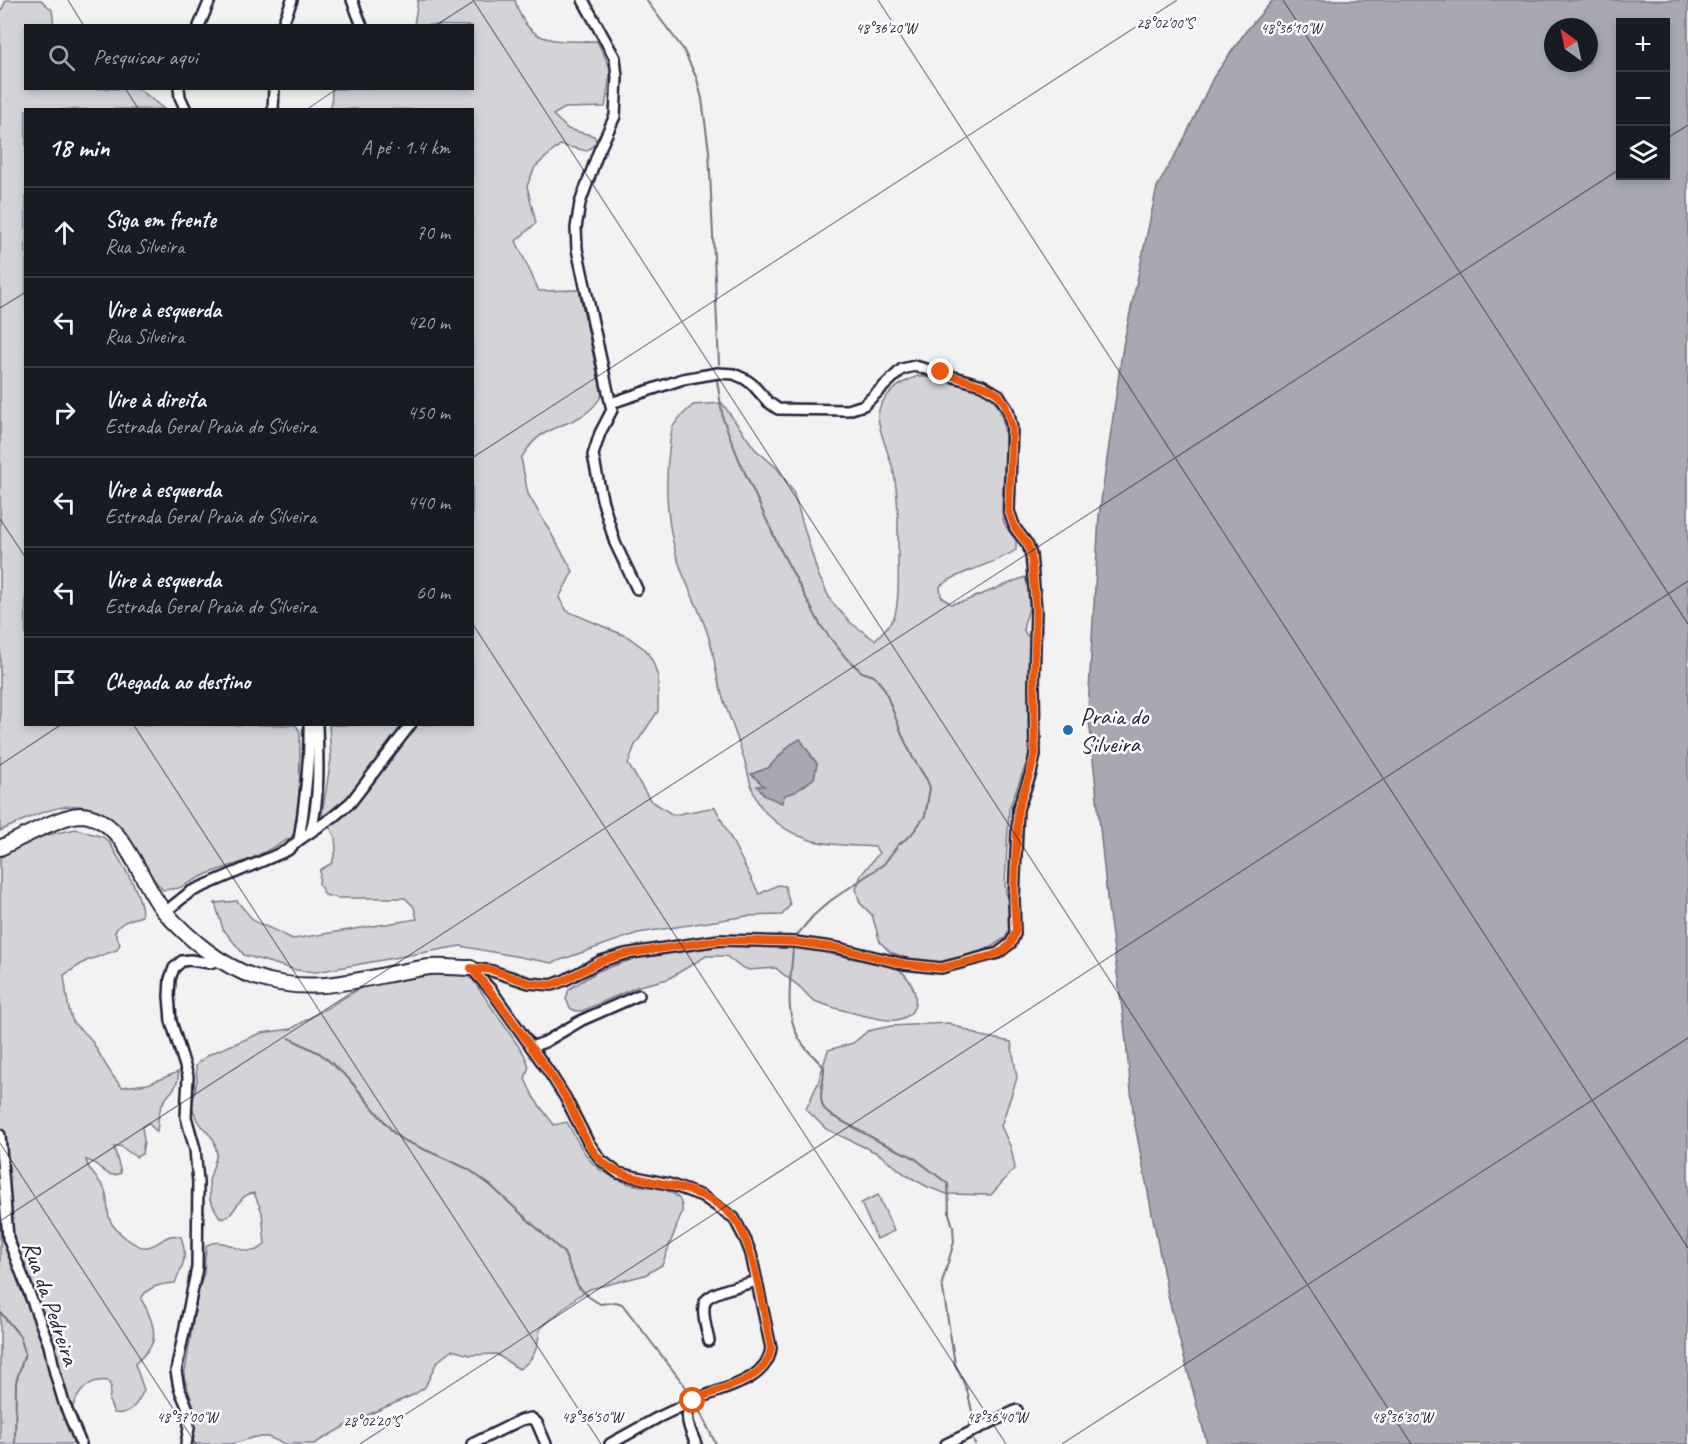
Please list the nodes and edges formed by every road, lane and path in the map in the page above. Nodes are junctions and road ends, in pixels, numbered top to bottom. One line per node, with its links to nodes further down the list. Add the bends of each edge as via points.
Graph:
1 (210, 0): 5 (street)
2 (291, 0): 6 (street)
3 (352, 0): 7 (street)
4 (583, 0): 12 (street, via 615,58 618,77 615,116 580,203 576,228 577,249)
5 (200, 24)
6 (283, 24)
7 (361, 24)
8 (179, 90): 10 (street)
9 (273, 90): 11 (street)
10 (185, 108)
11 (273, 108)
12 (611, 403): 13 (street, via 612,411 593,455 615,543); 22 (street, via 683,379 718,373 745,379 778,409 848,410 864,405 902,369 915,366 982,385 1003,401 1012,428 1009,511 1031,555 1036,609 1035,755 1018,809 1015,934 998,954 941,968 795,942 719,940 625,954 552,985)
13 (637, 589)
14 (309, 726): 18 (street)
15 (317, 726): 17 (street, via 317,791)
16 (409, 726): 17 (street, via 351,802)
17 (311, 831): 18 (street)
18 (299, 840): 20 (street, via 288,850 190,892)
19 (0, 848): 20 (street, via 65,819 90,817 112,830 128,850)
20 (165, 912): 21 (street)
21 (220, 960): 22 (street, via 252,976 296,986 350,983 433,967); 31 (street, via 182,961 174,968 169,996 171,1021 188,1076 186,1117 195,1149 198,1182 197,1268 176,1371 189,1418)
22 (471, 968): 24 (street)
23 (639, 995): 24 (street)
24 (531, 1047): 26 (street, via 601,1160 618,1173 702,1196 724,1209 746,1240)
25 (0, 1135): 30 (street, Rua da Pedreira, via 8,1238)
26 (757, 1281): 27 (street, via 711,1295 705,1301); 28 (street, via 770,1359 749,1378)
27 (709, 1341)
28 (693, 1401): 34 (street); 35 (street, via 687,1420)
29 (1017, 1410): 36 (street)
30 (81, 1444)
31 (186, 1444)
32 (472, 1444): 33 (street, via 531,1418)
33 (546, 1444)
34 (610, 1444)
35 (695, 1444)
36 (946, 1444)

